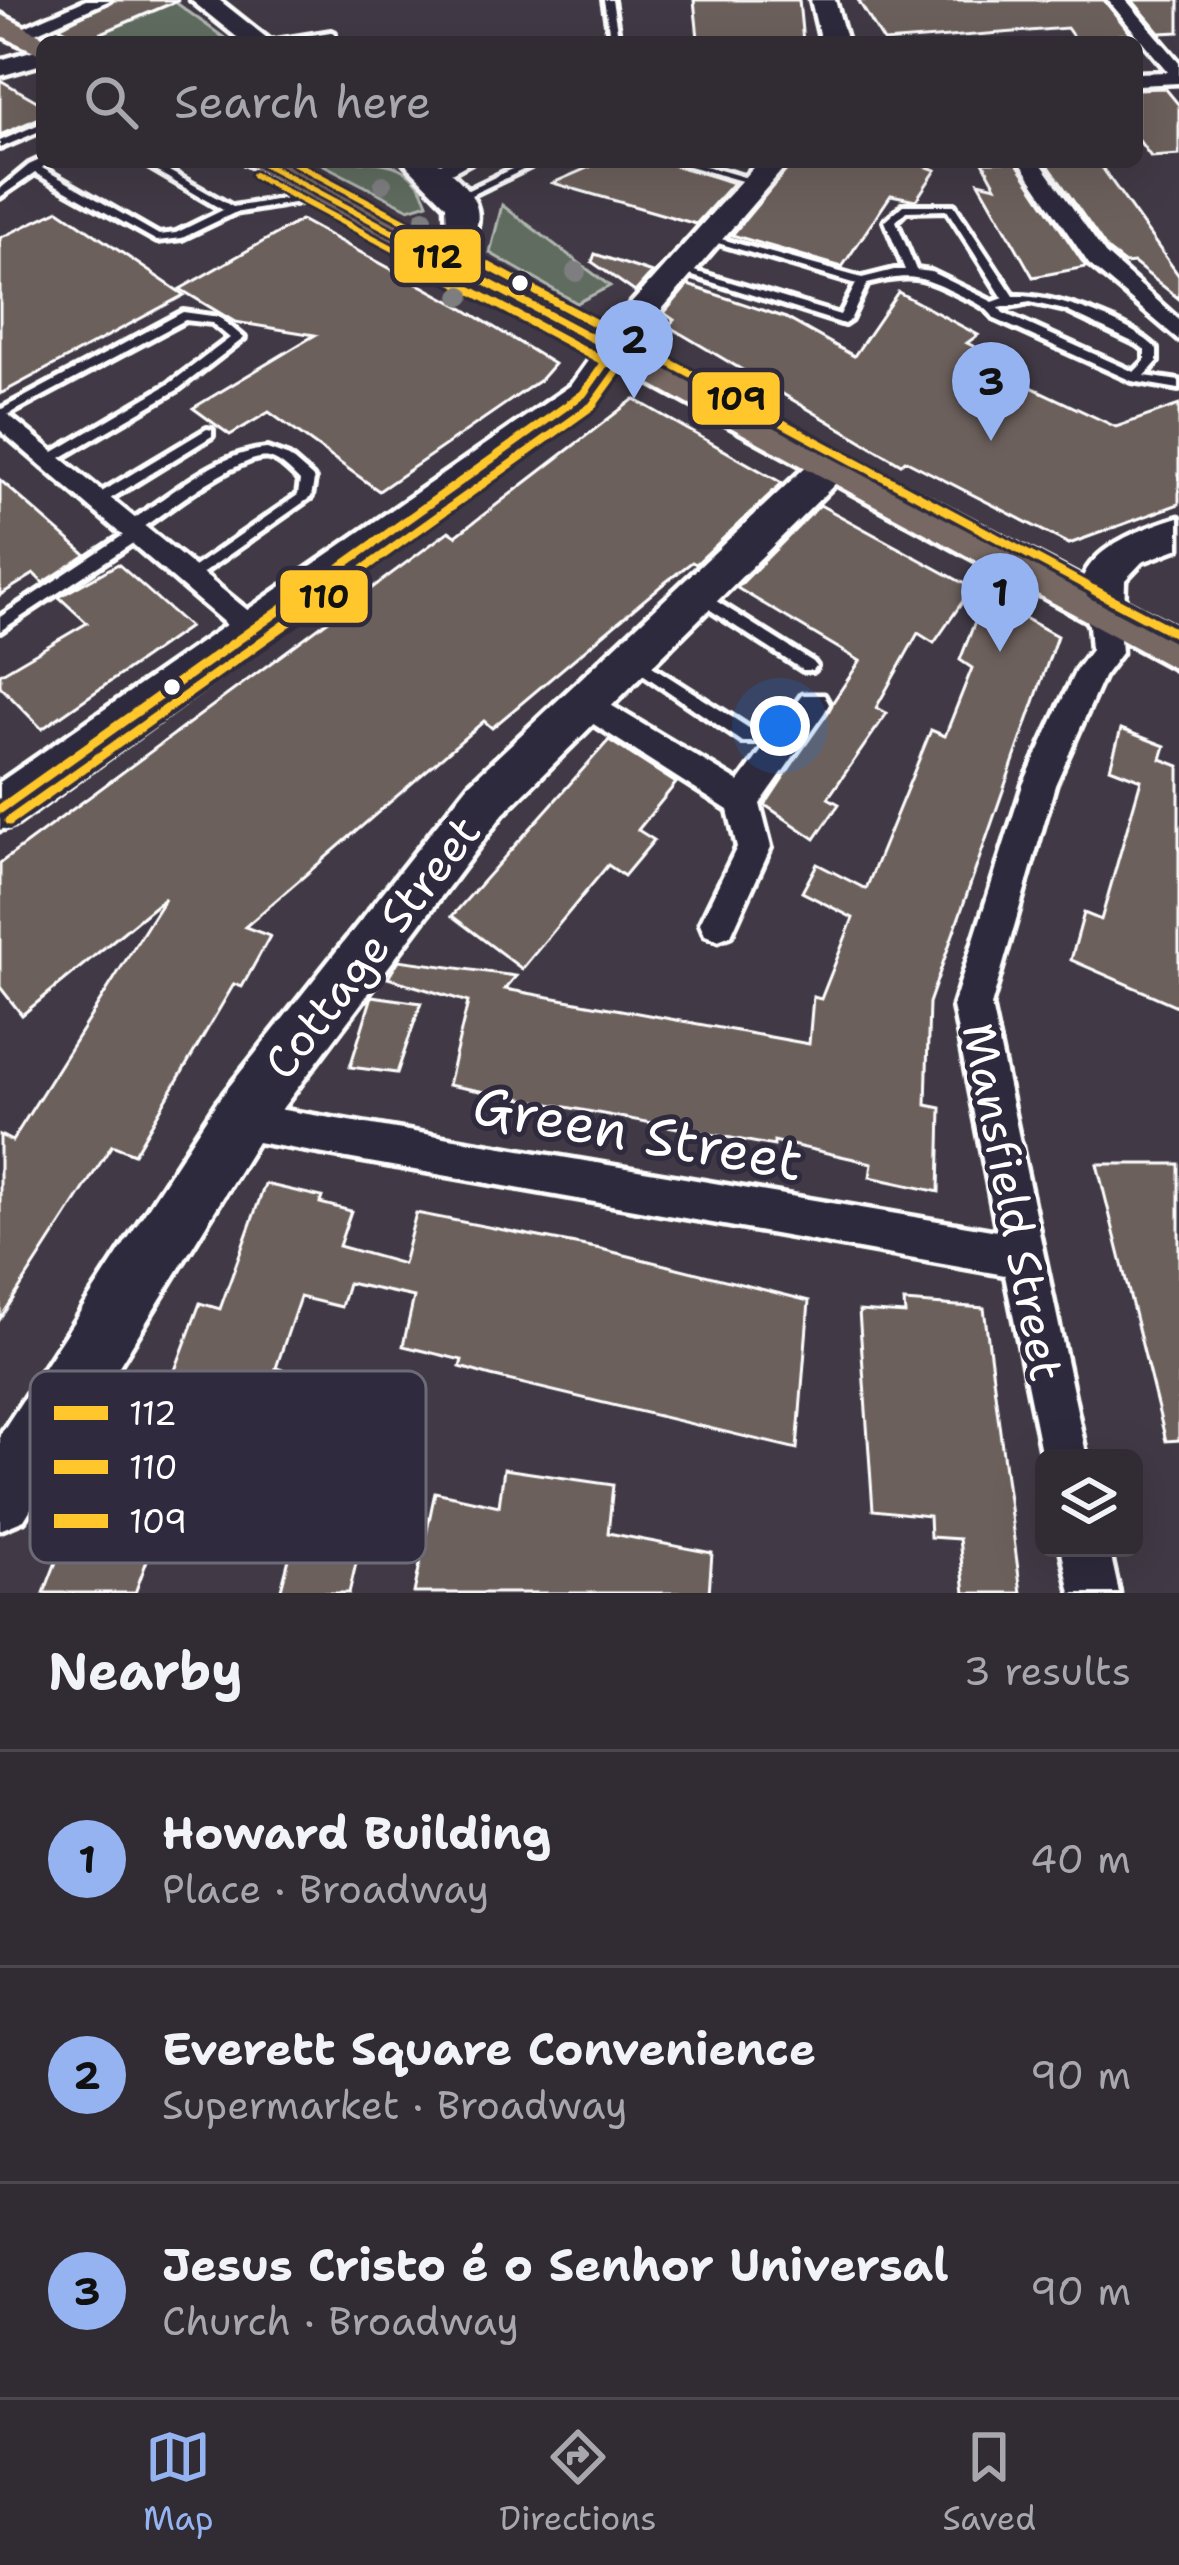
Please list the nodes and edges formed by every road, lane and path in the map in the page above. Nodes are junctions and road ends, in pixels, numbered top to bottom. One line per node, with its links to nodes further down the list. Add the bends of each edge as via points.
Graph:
1 (101, 0): 6 (street)
2 (203, 0): 8 (street)
3 (608, 0): 10 (lane)
4 (823, 0): 11 (street)
5 (1118, 0): 14 (street)
6 (21, 34)
7 (331, 34): 9 (lane)
8 (251, 36)
9 (316, 36)
10 (614, 36)
11 (832, 36)
12 (36, 58): 13 (street)
13 (0, 68)
14 (1179, 75): 15 (street)
15 (1143, 78)
16 (36, 129): 17 (lane)
17 (0, 145)
18 (36, 166): 27 (lane)
19 (44, 168): 30 (lane, via 157,238)
20 (156, 168): 30 (lane)
21 (272, 168): 28 (main road)
22 (440, 168): 29 (street)
23 (521, 168): 29 (lane)
24 (731, 168): 26 (lane)
25 (1034, 168): 38 (street, via 1097,259)
26 (765, 172): 31 (street)
27 (0, 194)
28 (323, 195): 30 (lane); 32 (main road)
29 (461, 196): 32 (street, via 461,241)
30 (231, 211)
31 (706, 238): 33 (street); 35 (lane)
32 (443, 260): 39 (main road)
33 (680, 270): 35 (lane, via 844,320); 39 (street)
34 (912, 274): 35 (lane); 36 (lane, via 890,221 903,208 950,207); 37 (lane)
35 (862, 282)
36 (1009, 298): 37 (lane); 40 (lane, via 1038,296 1143,342 1150,362)
37 (992, 305): 40 (lane, via 999,316)
38 (1179, 333)
39 (614, 350): 45 (main road); 53 (street, via 583,394)
40 (1136, 378): 41 (lane)
41 (1179, 385)
42 (0, 416): 44 (street); 44 (lane, via 183,316 215,320 238,338)
43 (207, 433): 46 (lane)
44 (49, 459): 46 (street)
45 (829, 467): 50 (street, Cottage Street); 51 (main road)
46 (100, 499): 47 (street)
47 (137, 529): 49 (street); 49 (lane, via 262,451 307,480 304,497); 52 (lane)
48 (1179, 532): 51 (street, via 1128,551 1104,575)
49 (188, 576): 53 (street)
50 (696, 593): 55 (street, Cottage Street); 56 (lane)
51 (1103, 611): 54 (main road); 64 (street, Mansfield Street, via 1106,653 1039,785 972,1006)
52 (0, 625)
53 (251, 630): 61 (street)
54 (1179, 652)
55 (629, 658): 57 (street, Cottage Street); 59 (lane)
56 (808, 666)
57 (584, 701): 60 (street); 63 (street, Cottage Street, via 486,799)
58 (813, 704): 60 (street)
59 (749, 737)
60 (743, 802): 62 (street, via 754,847)
61 (0, 808)
62 (718, 922)
63 (236, 1122): 64 (street, Green Street); 65 (street, Cottage Street)
64 (1019, 1256): 67 (street, Mansfield Street)
65 (79, 1371)
66 (30, 1448): 68 (street, Cottage Street)
67 (1062, 1449)
68 (0, 1496)
69 (1087, 1557): 70 (street)
70 (1095, 1593)

